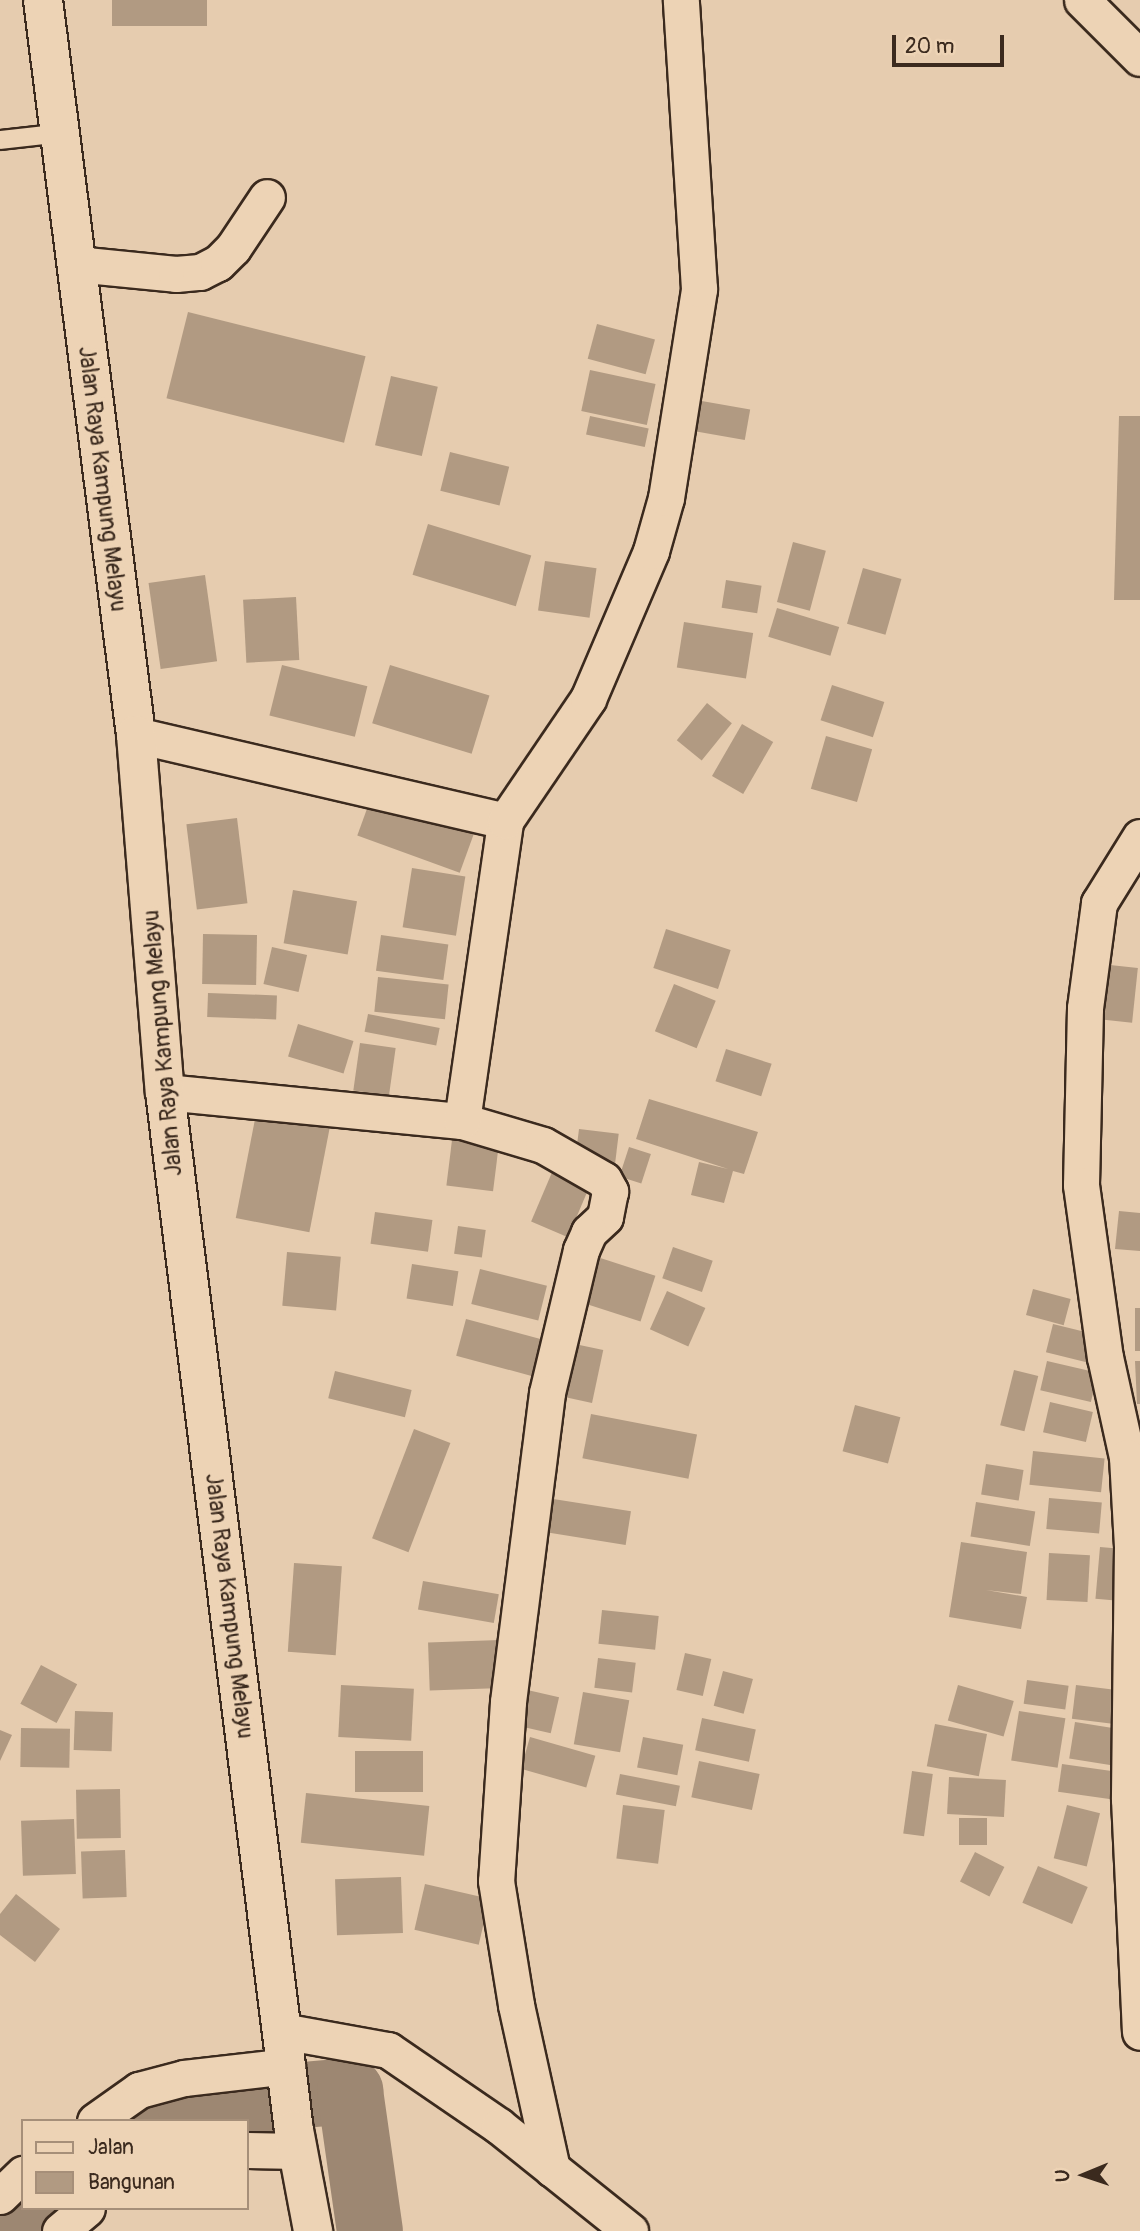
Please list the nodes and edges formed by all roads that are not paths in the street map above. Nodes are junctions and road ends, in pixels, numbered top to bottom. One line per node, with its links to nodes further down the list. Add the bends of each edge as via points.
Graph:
1 (43, 0): 5 (main road, Jalan Raya Kampung Melayu)
2 (681, 0): 10 (street, via 698,289 666,498 638,586 588,699)
3 (1082, 0): 4 (street)
4 (1140, 58)
5 (62, 133): 6 (lane); 8 (main road, Jalan Raya Kampung Melayu)
6 (0, 140)
7 (267, 197): 8 (street, via 233,248 200,272 176,274)
8 (76, 264): 9 (main road, Jalan Raya Kampung Melayu)
9 (136, 735): 10 (street); 12 (main road, Jalan Raya Kampung Melayu)
10 (505, 821): 13 (street)
11 (1140, 837): 14 (street, via 1099,903 1085,1008 1082,1146 1082,1185 1103,1344 1127,1457)
12 (165, 1091): 13 (street); 16 (main road, Jalan Raya Kampung Melayu)
13 (462, 1121): 20 (street, via 543,1145 604,1180 610,1191 605,1217 589,1232 581,1250 547,1393 508,1702 496,1881 516,2005)
14 (1136, 1570): 15 (street, via 1129,1800)
15 (1140, 2032)
16 (286, 2061): 17 (street, via 139,2090); 18 (main road, Jalan Raya Kampung Melayu); 20 (street, via 388,2050)
17 (98, 2119)
18 (296, 2141): 19 (street); 25 (main road, Jalan Raya Kampung Melayu)
19 (248, 2151)
20 (552, 2169): 26 (street)
21 (21, 2176): 22 (street)
22 (0, 2196)
23 (85, 2210): 24 (street)
24 (60, 2231)
25 (312, 2231)
26 (631, 2231)

